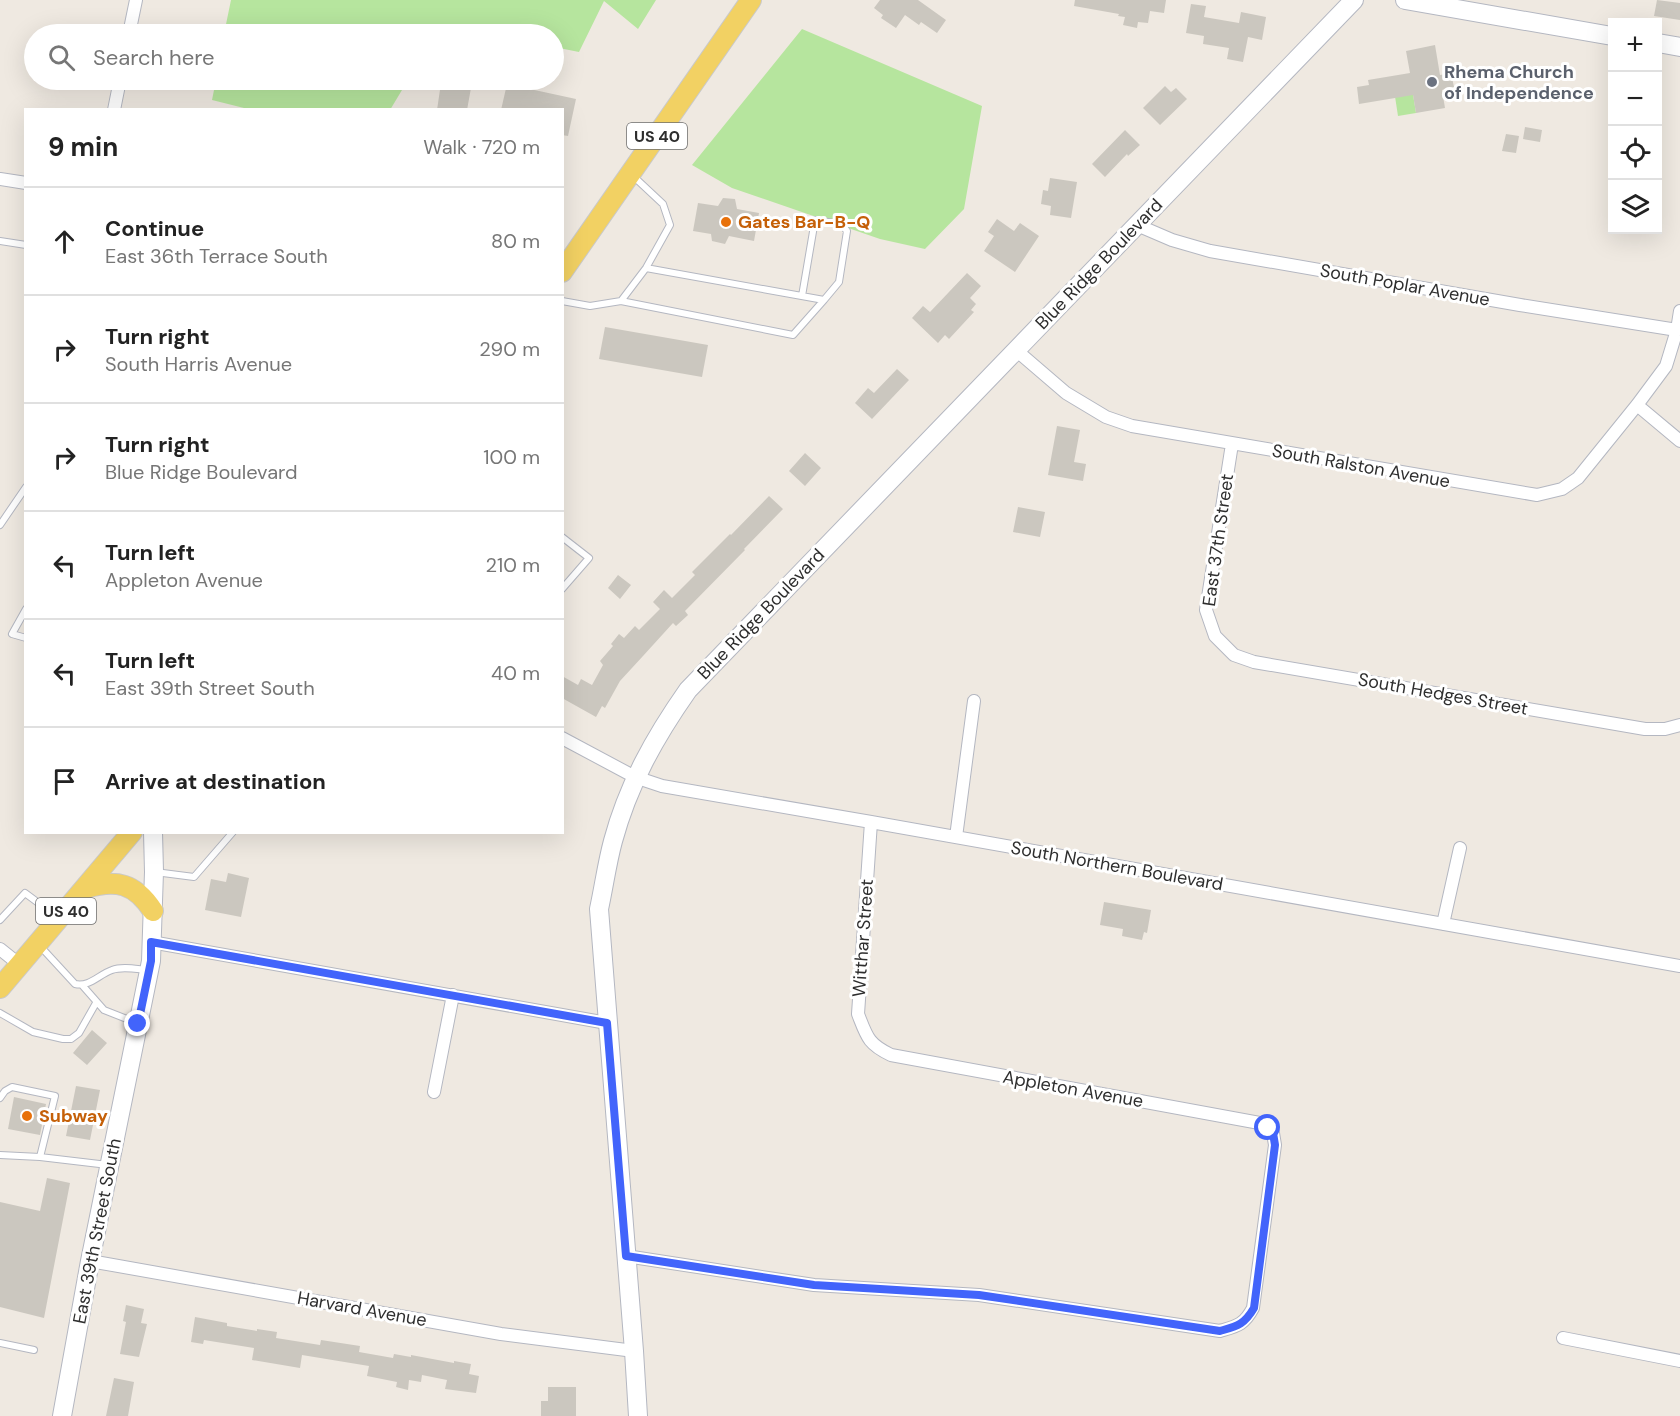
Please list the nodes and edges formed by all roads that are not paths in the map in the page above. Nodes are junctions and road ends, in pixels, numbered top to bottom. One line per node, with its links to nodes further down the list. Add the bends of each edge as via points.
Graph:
1 (136, 0): 5 (street)
2 (1354, 0): 14 (street, Blue Ridge Boulevard)
3 (1405, 0): 6 (street)
4 (748, 1): 11 (main road, US 40)
5 (131, 24)
6 (1608, 35)
7 (1662, 44): 8 (street)
8 (1680, 47)
9 (118, 90): 10 (street)
10 (114, 108)
11 (631, 174): 17 (lane, via 663,204 670,225); 18 (main road, US 40)
12 (0, 179): 13 (street)
13 (24, 183)
14 (1137, 225): 24 (street, South Poplar Avenue, via 1210,251); 25 (street, Blue Ridge Boulevard)
15 (0, 241): 16 (lane)
16 (24, 245)
17 (646, 268): 19 (lane); 22 (lane)
18 (564, 269)
19 (802, 296): 20 (lane); 20 (lane, via 815,220 841,224 847,231 839,282)
20 (824, 300): 22 (lane, via 793,335)
21 (564, 301): 22 (lane, via 590,306)
22 (621, 301)
23 (1680, 311): 24 (street, South Ralston Avenue)
24 (1677, 330): 26 (street, South Ralston Avenue, via 1666,366)
25 (1016, 350): 28 (street, South Ralston Avenue, via 1066,393 1106,417 1132,426); 39 (street, Blue Ridge Boulevard, via 688,690)
26 (1637, 405): 27 (street); 28 (street, South Ralston Avenue, via 1578,478 1562,489 1537,495)
27 (1680, 441)
28 (1232, 444): 34 (street, East 37th Street, via 1206,610)
29 (24, 490): 30 (lane)
30 (0, 525)
31 (564, 539): 32 (lane, via 589,558)
32 (564, 587)
33 (24, 613): 35 (lane, via 12,634)
34 (1215, 636): 37 (street, South Hedges Street, via 1234,655 1254,662 1645,729)
35 (24, 637)
36 (975, 701): 44 (street)
37 (1680, 725)
38 (564, 739): 39 (street, South Northern Boulevard)
39 (636, 777): 40 (street, South Northern Boulevard, via 662,786); 63 (street, Blue Ridge Boulevard, via 613,841 599,909)
40 (871, 822): 44 (street, South Northern Boulevard); 65 (street, Witthar Street, via 858,1014 868,1039)
41 (130, 834): 47 (main road, US 40)
42 (153, 834): 46 (street, East 39th Street South)
43 (231, 834): 46 (lane, via 194,877)
44 (956, 837): 51 (street, South Northern Boulevard)
45 (1460, 848): 51 (street)
46 (154, 872): 48 (street, East 39th Street South)
47 (86, 888): 48 (main road, via 102,883 133,889); 49 (main road, US 40)
48 (153, 911): 52 (street, East 39th Street South)
49 (59, 919): 50 (lane, via 25,893); 53 (main road, US 40)
50 (0, 920)
51 (1443, 924): 56 (street, South Northern Boulevard)
52 (151, 942): 57 (street, East 39th Street South); 60 (street)
53 (38, 944): 55 (main road, US 40); 58 (lane, via 75,984)
54 (0, 949): 55 (street)
55 (20, 965): 59 (main road, US 40)
56 (1680, 966)
57 (149, 970): 58 (lane, via 111,970); 64 (street, East 39th Street South)
58 (82, 986): 61 (lane)
59 (0, 988)
60 (453, 995): 63 (street); 66 (street)
61 (96, 1003): 62 (lane, via 79,1033 63,1040 33,1032); 64 (lane)
62 (0, 1013)
63 (607, 1023): 71 (street, Blue Ridge Boulevard)
64 (138, 1024): 70 (street, East 39th Street South)
65 (878, 1048): 71 (street, Appleton Avenue, via 891,1055 1265,1124 1273,1133 1275,1145 1254,1308 1248,1318 1220,1331 979,1295 814,1285)
66 (434, 1092)
67 (0, 1098): 69 (lane, via 12,1087 55,1096)
68 (0, 1155): 69 (lane)
69 (40, 1157): 70 (lane)
70 (109, 1166): 72 (street, East 39th Street South)
71 (626, 1256): 76 (street, Blue Ridge Boulevard)
72 (90, 1261): 76 (street, Harvard Avenue, via 501,1334); 78 (street, East 39th Street South)
73 (1563, 1338): 77 (street)
74 (0, 1343): 75 (lane)
75 (34, 1350)
76 (634, 1351): 79 (street, Blue Ridge Boulevard)
77 (1680, 1361)
78 (62, 1416)
79 (638, 1416)

